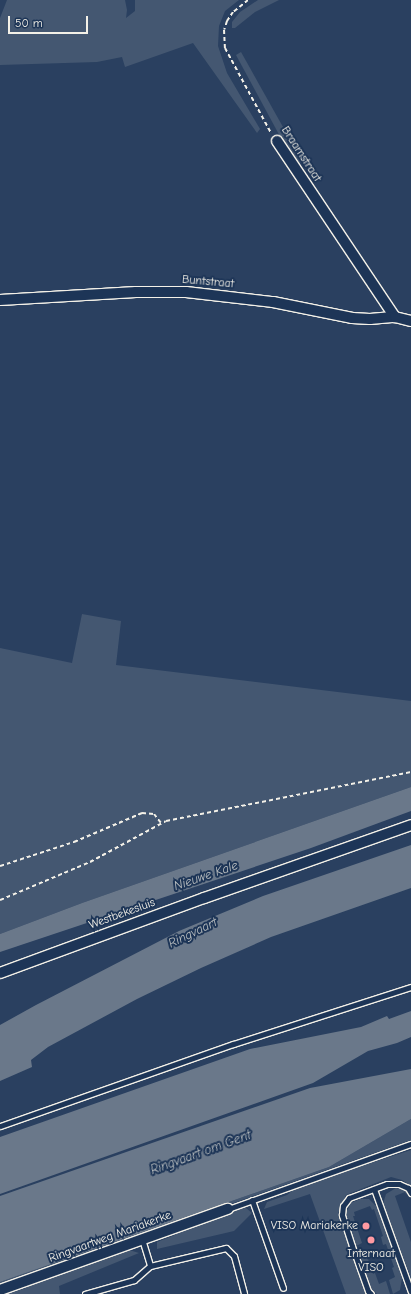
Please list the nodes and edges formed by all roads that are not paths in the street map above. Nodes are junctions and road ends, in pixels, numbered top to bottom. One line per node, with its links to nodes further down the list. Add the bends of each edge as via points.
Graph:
1 (277, 141): 3 (street, Braamstraat)
2 (0, 300): 3 (street, Buntstraat, via 136,292 186,292 273,302 352,318)
3 (395, 317): 4 (street, Buntstraat)
4 (411, 321)
5 (411, 824): 6 (street, Westbekesluis)
6 (0, 973)
7 (411, 987): 8 (lane, via 233,1044)
8 (0, 1126)
9 (411, 1144): 12 (lane)
10 (374, 1189): 11 (lane, via 387,1184 399,1184 408,1188); 18 (lane); 21 (lane, via 349,1198 343,1206 342,1215)
11 (411, 1193)
12 (252, 1200): 13 (lane); 16 (lane)
13 (228, 1209): 14 (street, Ringvaartweg Mariakerke)
14 (142, 1240): 15 (lane); 17 (street, Ringvaartweg Mariakerke)
15 (150, 1266): 19 (lane, via 134,1280); 20 (lane, via 226,1248 234,1256)
16 (283, 1288)
17 (0, 1290)
18 (411, 1292): 22 (lane)
19 (85, 1294)
20 (244, 1294)
21 (371, 1294)
22 (404, 1294)

